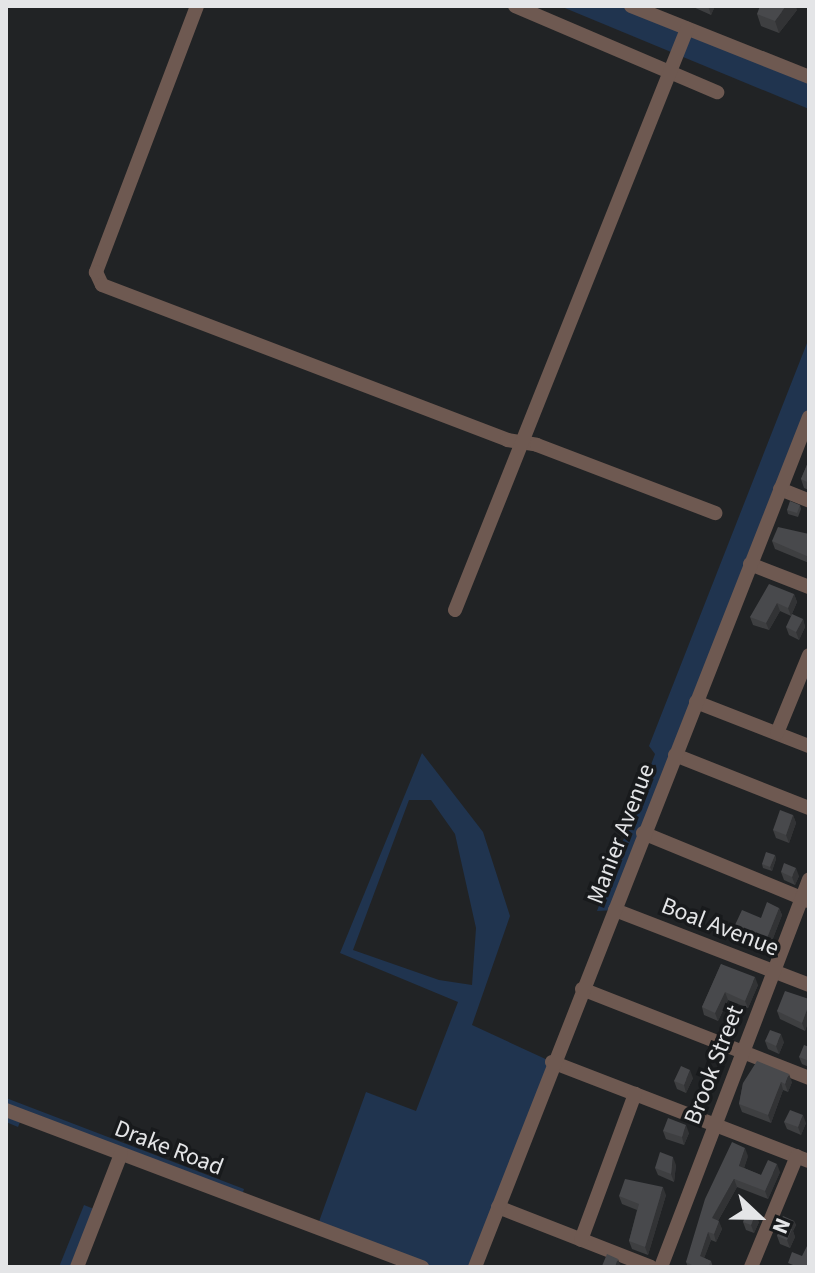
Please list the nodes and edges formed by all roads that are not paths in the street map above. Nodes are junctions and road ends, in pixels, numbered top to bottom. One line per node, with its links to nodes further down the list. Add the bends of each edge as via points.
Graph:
1 (197, 6): 9 (street, via 96,272 102,285)
2 (515, 6): 5 (street)
3 (631, 6): 4 (street)
4 (687, 29): 5 (street); 6 (street)
5 (670, 71): 7 (street); 9 (street)
6 (809, 77)
7 (717, 92)
8 (809, 417): 10 (street, Manier Avenue)
9 (523, 443): 12 (street); 15 (street)
10 (780, 489): 11 (street); 13 (street, Manier Avenue)
11 (809, 501)
12 (715, 513)
13 (750, 564): 14 (street); 17 (street, Manier Avenue)
14 (809, 587)
15 (455, 610)
16 (809, 655): 18 (street)
17 (696, 702): 18 (street); 20 (street, Manier Avenue)
18 (777, 733): 19 (street)
19 (809, 746)
20 (675, 755): 21 (street); 22 (street, Manier Avenue)
21 (809, 808)
22 (643, 833): 24 (street); 25 (street, Manier Avenue)
23 (809, 879): 24 (street, Brook Street)
24 (805, 900): 26 (street, Brook Street)
25 (615, 910): 26 (street, Boal Avenue); 28 (street, Manier Avenue)
26 (773, 971): 27 (street, Boal Avenue); 29 (street, Brook Street)
27 (809, 985)
28 (582, 989): 29 (street); 30 (street, Manier Avenue)
29 (743, 1052): 31 (street); 34 (street, Brook Street)
30 (552, 1062): 32 (street); 37 (street, Manier Avenue)
31 (809, 1078)
32 (635, 1094): 34 (street); 38 (street)
33 (6, 1110): 35 (street, Drake Road)
34 (716, 1124): 36 (street); 44 (street, Brook Street)
35 (121, 1154): 39 (street, Drake Road, via 317,1227); 40 (street)
36 (803, 1158): 45 (street)
37 (498, 1207): 38 (street); 42 (street, Manier Avenue)
38 (581, 1240): 43 (street)
39 (388, 1261): 41 (street, Drake Road)
40 (77, 1267)
41 (422, 1267)
42 (475, 1267)
43 (651, 1267)
44 (661, 1267)
45 (751, 1267)

